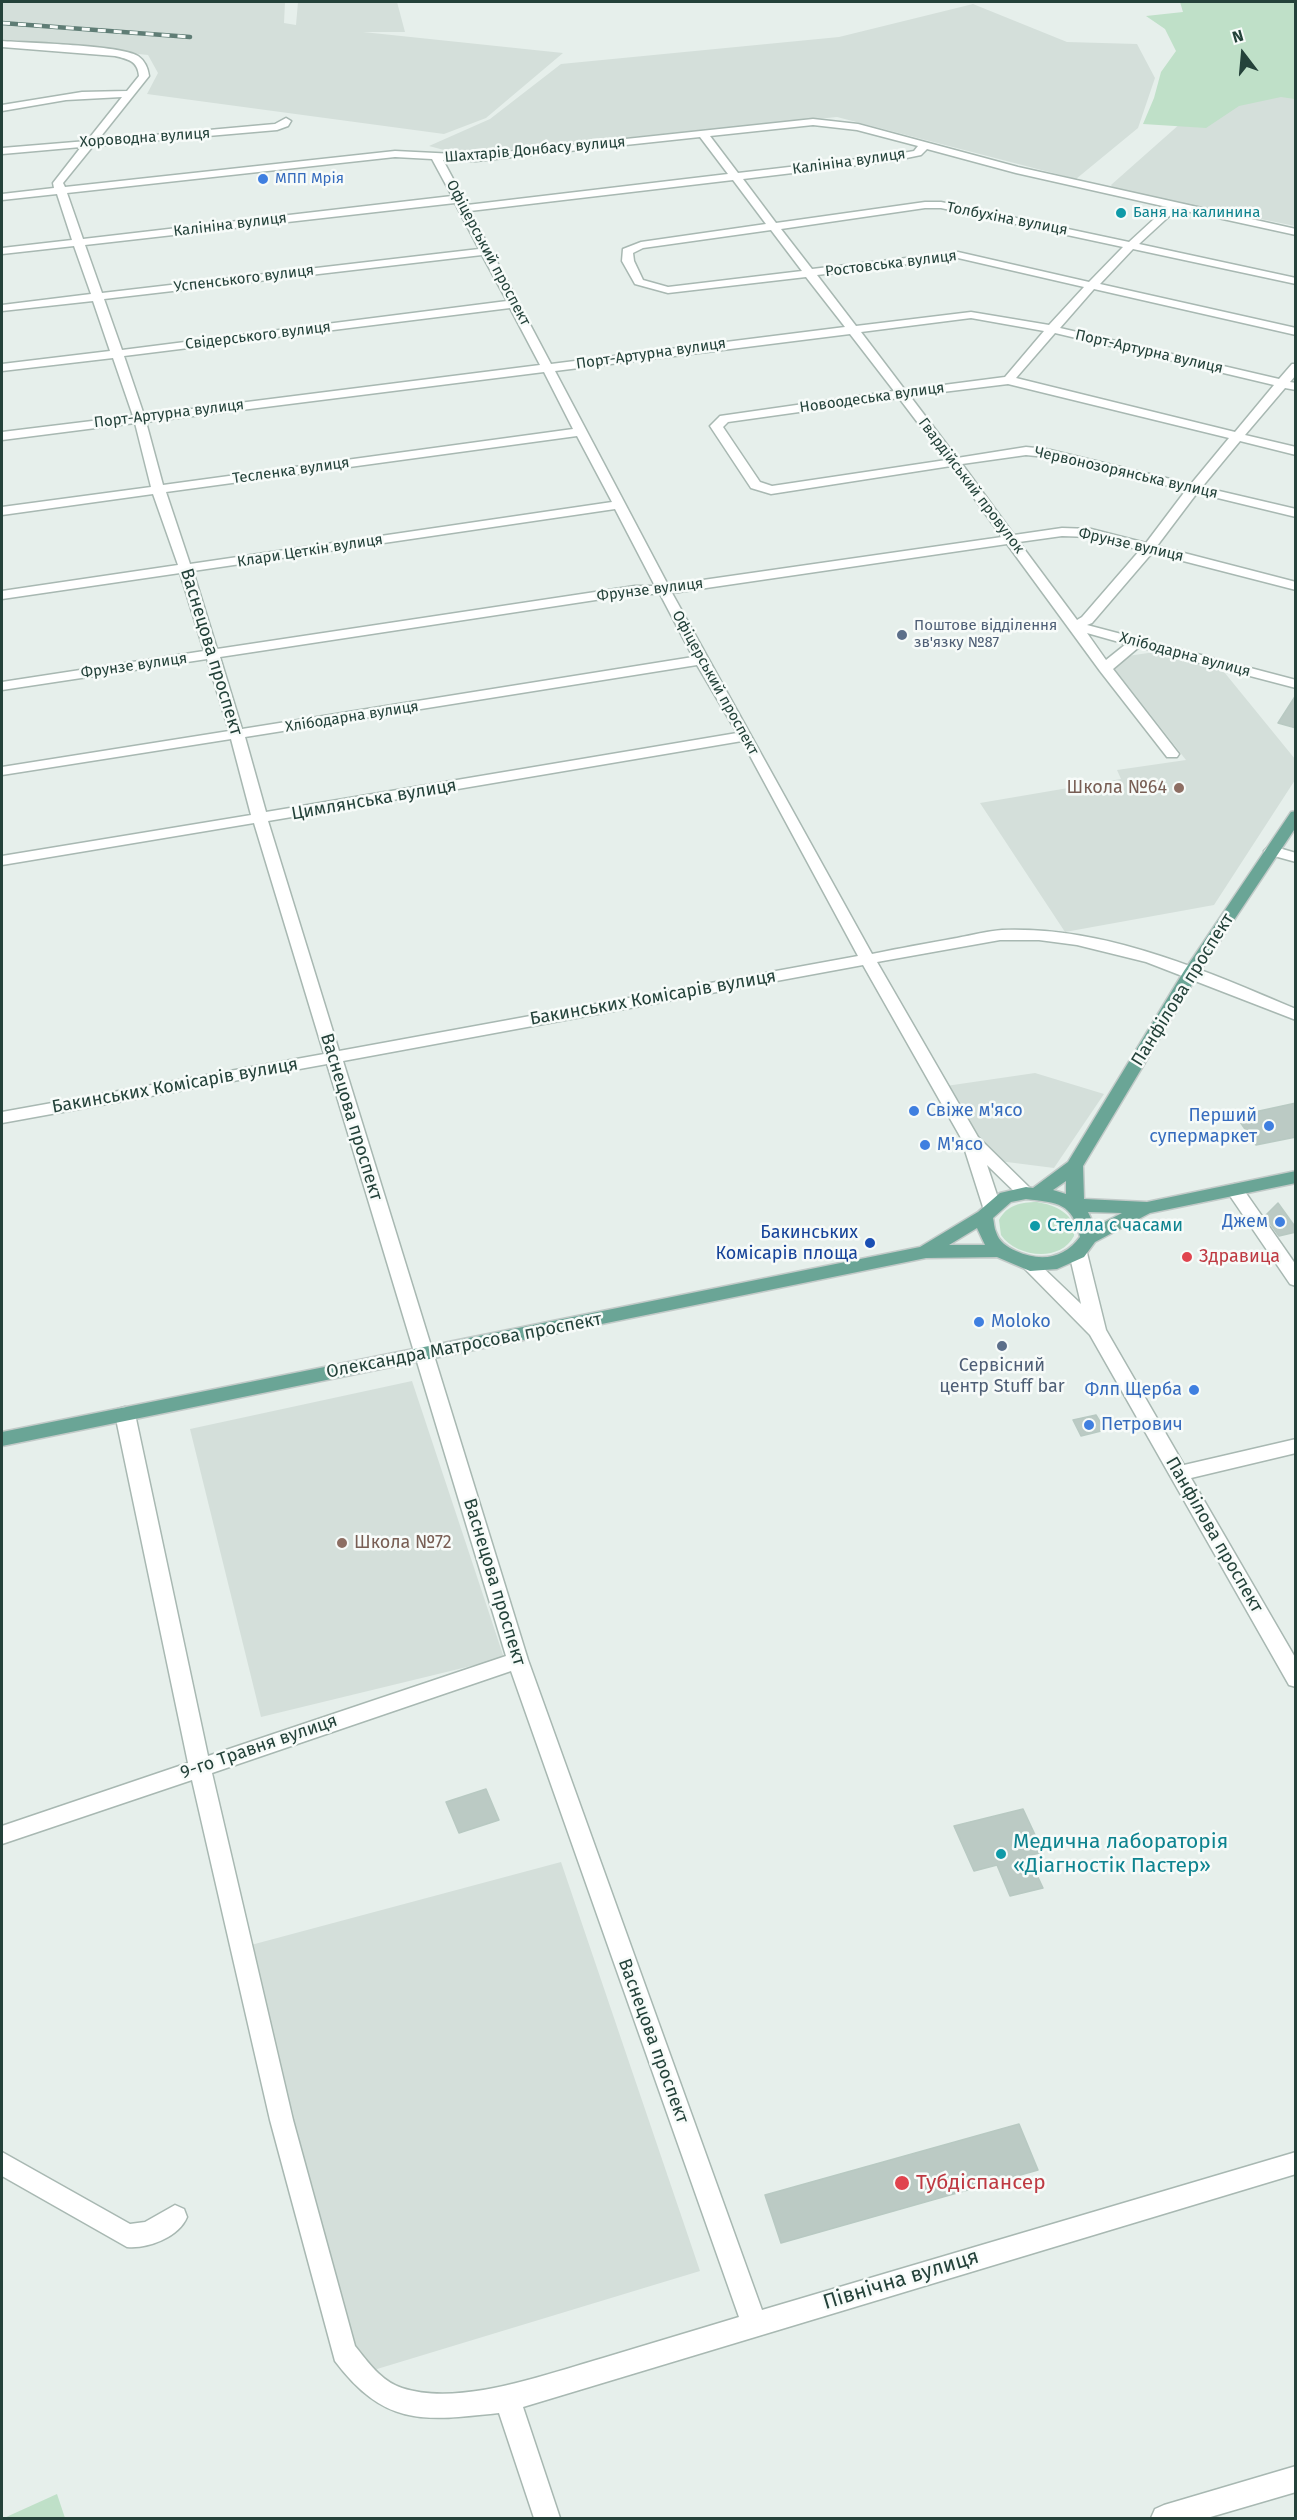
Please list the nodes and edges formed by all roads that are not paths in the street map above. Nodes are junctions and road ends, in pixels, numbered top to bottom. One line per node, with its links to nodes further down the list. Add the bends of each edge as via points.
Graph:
1 (2, 44): 2 (street, via 116,53 134,58 143,67 144,76)
2 (131, 94): 3 (street, via 84,94); 6 (street)
3 (2, 108)
4 (286, 121): 6 (street, Хороводна вулиця, via 277,127 105,144)
5 (703, 134): 7 (street, Шахтарів Донбасу вулиця, via 829,123); 9 (street, Шахтарів Донбасу вулиця, via 479,158); 10 (street, Гвардійський провулок)
6 (92, 142): 8 (street, Хороводна вулиця); 11 (street, via 57,183)
7 (924, 146): 10 (street, Калініна вулиця, via 909,155); 14 (street, Калініна вулиця)
8 (2, 151)
9 (437, 158): 11 (street, Шахтарів Донбасу вулиця, via 395,154); 13 (street, Офіцерський проспект)
10 (734, 177): 13 (street, Калініна вулиця); 15 (street, Гвардійський провулок)
11 (62, 191): 12 (street, Шахтарів Донбасу вулиця); 17 (street, Васнецова проспект)
12 (2, 197)
13 (461, 204): 17 (street, Калініна вулиця); 20 (street, Офіцерський проспект)
14 (1174, 206): 16 (street, Калініна вулиця); 18 (street)
15 (772, 226): 18 (street, Толбухіна вулиця, via 941,205); 21 (street, Толбухіна вулиця, via 641,245 627,251); 22 (street, Гвардійський провулок)
16 (1296, 232)
17 (80, 243): 19 (street, Калініна вулиця); 25 (street, Васнецова проспект)
18 (1131, 244): 23 (street, Толбухіна вулиця); 24 (street)
19 (2, 251)
20 (486, 251): 25 (street, Успенського вулиця); 26 (street, Офіцерський проспект)
21 (632, 268): 22 (street, Ростовська вулиця, via 639,282 668,290)
22 (808, 274): 24 (street, Ростовська вулиця, via 958,255); 28 (street, Гвардійський провулок)
23 (1296, 281)
24 (1089, 286): 29 (street); 30 (street, Ростовська вулиця)
25 (98, 296): 27 (street, Успенського вулиця); 31 (street, Васнецова проспект)
26 (514, 304): 31 (street, Свідерського вулиця); 34 (street, Офіцерський проспект)
27 (2, 308)
28 (850, 328): 29 (street, Порт-Артурна вулиця, via 971,315); 34 (street, Порт-Артурна вулиця); 38 (street, Гвардійський провулок)
29 (1051, 329): 35 (street); 36 (street, Порт-Артурна вулиця)
30 (1296, 332)
31 (117, 353): 33 (street, Свідерського вулиця); 39 (street, Васнецова проспект)
32 (1296, 367): 36 (street)
33 (2, 368)
34 (549, 368): 39 (street, Порт-Артурна вулиця); 40 (street, Офіцерський проспект)
35 (1008, 380): 38 (street, Новоодеська вулиця); 42 (street, Новоодеська вулиця)
36 (1282, 384): 37 (street, Порт-Артурна вулиця); 42 (street)
37 (1296, 387)
38 (901, 394): 44 (street, Гвардійський провулок); 44 (street, Новоодеська вулиця, via 724,419 716,426 755,485 771,490)
39 (139, 417): 41 (street, Порт-Артурна вулиця); 46 (street, Васнецова проспект)
40 (580, 432): 46 (street, Тесленка вулиця); 47 (street, Офіцерський проспект)
41 (2, 436)
42 (1237, 437): 43 (street, Новоодеська вулиця); 45 (street)
43 (1296, 451)
44 (954, 462): 45 (street, Червонозорянська вулиця, via 1026,450); 50 (street, Гвардійський провулок)
45 (1194, 488): 49 (street, Червонозорянська вулиця); 51 (street)
46 (158, 489): 48 (street, Тесленка вулиця); 52 (street, Васнецова проспект)
47 (619, 505): 52 (street, Клари Цеткін вулиця); 54 (street, Офіцерський проспект)
48 (2, 511)
49 (1296, 513)
50 (1011, 539): 51 (street, Фрунзе вулиця, via 1080,532); 54 (street, Фрунзе вулиця); 56 (street, Гвардійський провулок)
51 (1149, 548): 53 (street, Фрунзе вулиця); 56 (street, via 1087,620)
52 (186, 570): 55 (street, Клари Цеткін вулиця); 58 (street, Васнецова проспект)
53 (1296, 586)
54 (664, 590): 58 (street, Фрунзе вулиця, via 635,590); 59 (street, Офіцерський проспект)
55 (2, 595)
56 (1074, 626): 57 (street, Хлібодарна вулиця); 60 (street, Гвардійський провулок)
57 (1137, 642): 60 (street); 61 (street, Хлібодарна вулиця)
58 (212, 655): 62 (street, Фрунзе вулиця); 63 (street, Васнецова проспект)
59 (701, 660): 63 (street, Хлібодарна вулиця); 64 (street, Офіцерський проспект)
60 (1105, 668): 65 (street, Гвардійський провулок)
61 (1296, 684)
62 (2, 686)
63 (237, 735): 66 (street, Хлібодарна вулиця); 68 (street, Васнецова проспект)
64 (746, 736): 68 (street, Цимлянська вулиця); 72 (street, Офіцерський проспект)
65 (1172, 754)
66 (2, 771)
67 (1296, 815): 69 (main road, Панфілова проспект)
68 (260, 819): 71 (street, Цимлянська вулиця); 75 (street, Васнецова проспект)
69 (1272, 851): 70 (street); 73 (main road, Панфілова проспект)
70 (1296, 858)
71 (2, 861)
72 (867, 959): 73 (street, Бакинських Комісарів вулиця, via 1000,935 1033,933 1098,942); 75 (street, Бакинських Комісарів вулиця); 77 (street, Офіцерський проспект)
73 (1192, 971): 74 (street, Бакинських Комісарів вулиця); 78 (main road, Панфілова проспект)
74 (1296, 1015)
75 (332, 1057): 76 (street, Бакинських Комісарів вулиця); 91 (street, Васнецова проспект)
76 (2, 1118)
77 (970, 1138): 81 (street); 84 (street)
78 (1074, 1167): 81 (main road, Панфілова проспект); 82 (main road)
79 (1296, 1177): 80 (main road)
80 (1235, 1190): 83 (main road); 89 (street)
81 (1032, 1192): 82 (main road); 84 (main road, via 1006,1197)
82 (1075, 1205): 83 (main road); 85 (main road, via 1085,1220)
83 (1147, 1208): 85 (main road)
84 (988, 1212): 86 (main road, via 987,1234); 87 (main road)
85 (1084, 1246): 88 (main road, via 1057,1263); 90 (street, Панфілова проспект)
86 (999, 1251): 87 (main road); 88 (main road)
87 (926, 1252): 91 (main road, Олександра Матросова проспект)
88 (1030, 1265): 90 (street, Панфілова проспект)
89 (1296, 1280)
90 (1097, 1330): 95 (street, Панфілова проспект)
91 (423, 1354): 92 (main road, Олександра Матросова проспект); 96 (street, Васнецова проспект)
92 (125, 1414): 93 (main road, Олександра Матросова проспект); 98 (street, Північна вулиця)
93 (2, 1439)
94 (1296, 1446): 95 (street)
95 (1179, 1473): 97 (street, Панфілова проспект)
96 (518, 1660): 98 (street, 9-го Травня вулиця); 103 (street, Васнецова проспект)
97 (1296, 1679)
98 (199, 1767): 99 (street, 9-го Травня вулиця); 104 (street, Північна вулиця, via 304,2215 344,2352 374,2388 396,2400 427,2407)
99 (2, 1835)
100 (2, 2163): 102 (street, via 127,2235 148,2234)
101 (1296, 2163): 103 (street, Північна вулиця)
102 (175, 2217)
103 (754, 2324): 104 (street, Північна вулиця)
104 (507, 2399): 106 (street)
105 (1296, 2479): 107 (street)
106 (547, 2518)
107 (1164, 2518)

